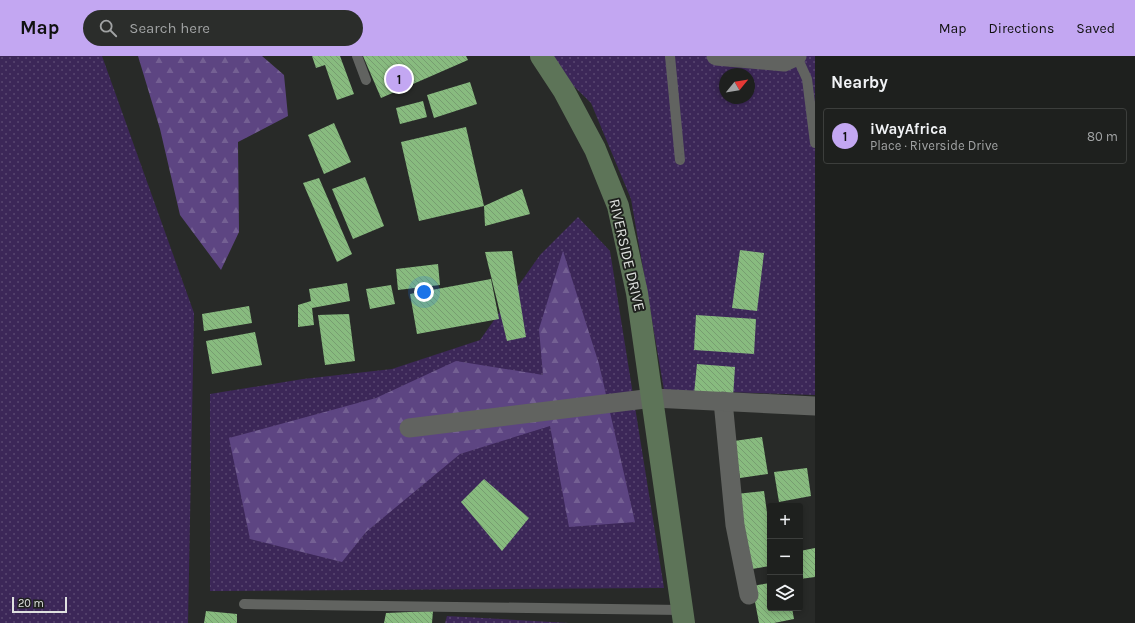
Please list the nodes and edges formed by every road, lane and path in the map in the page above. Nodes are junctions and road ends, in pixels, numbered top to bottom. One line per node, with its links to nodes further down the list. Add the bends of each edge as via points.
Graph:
1 (357, 56): 6 (lane)
2 (541, 56): 9 (street, RIVERSIDE DRIVE, via 564,91 595,149 618,206 637,293)
3 (670, 56): 8 (lane)
4 (716, 56): 5 (street, via 784,62)
5 (797, 57): 7 (lane, via 807,79)
6 (366, 80)
7 (815, 143)
8 (680, 160)
9 (653, 398): 10 (street); 12 (street); 15 (street, RIVERSIDE DRIVE)
10 (723, 401): 11 (street); 13 (street, via 735,526)
11 (815, 406)
12 (409, 428)
13 (749, 595)
14 (244, 604): 15 (lane)
15 (682, 616)

